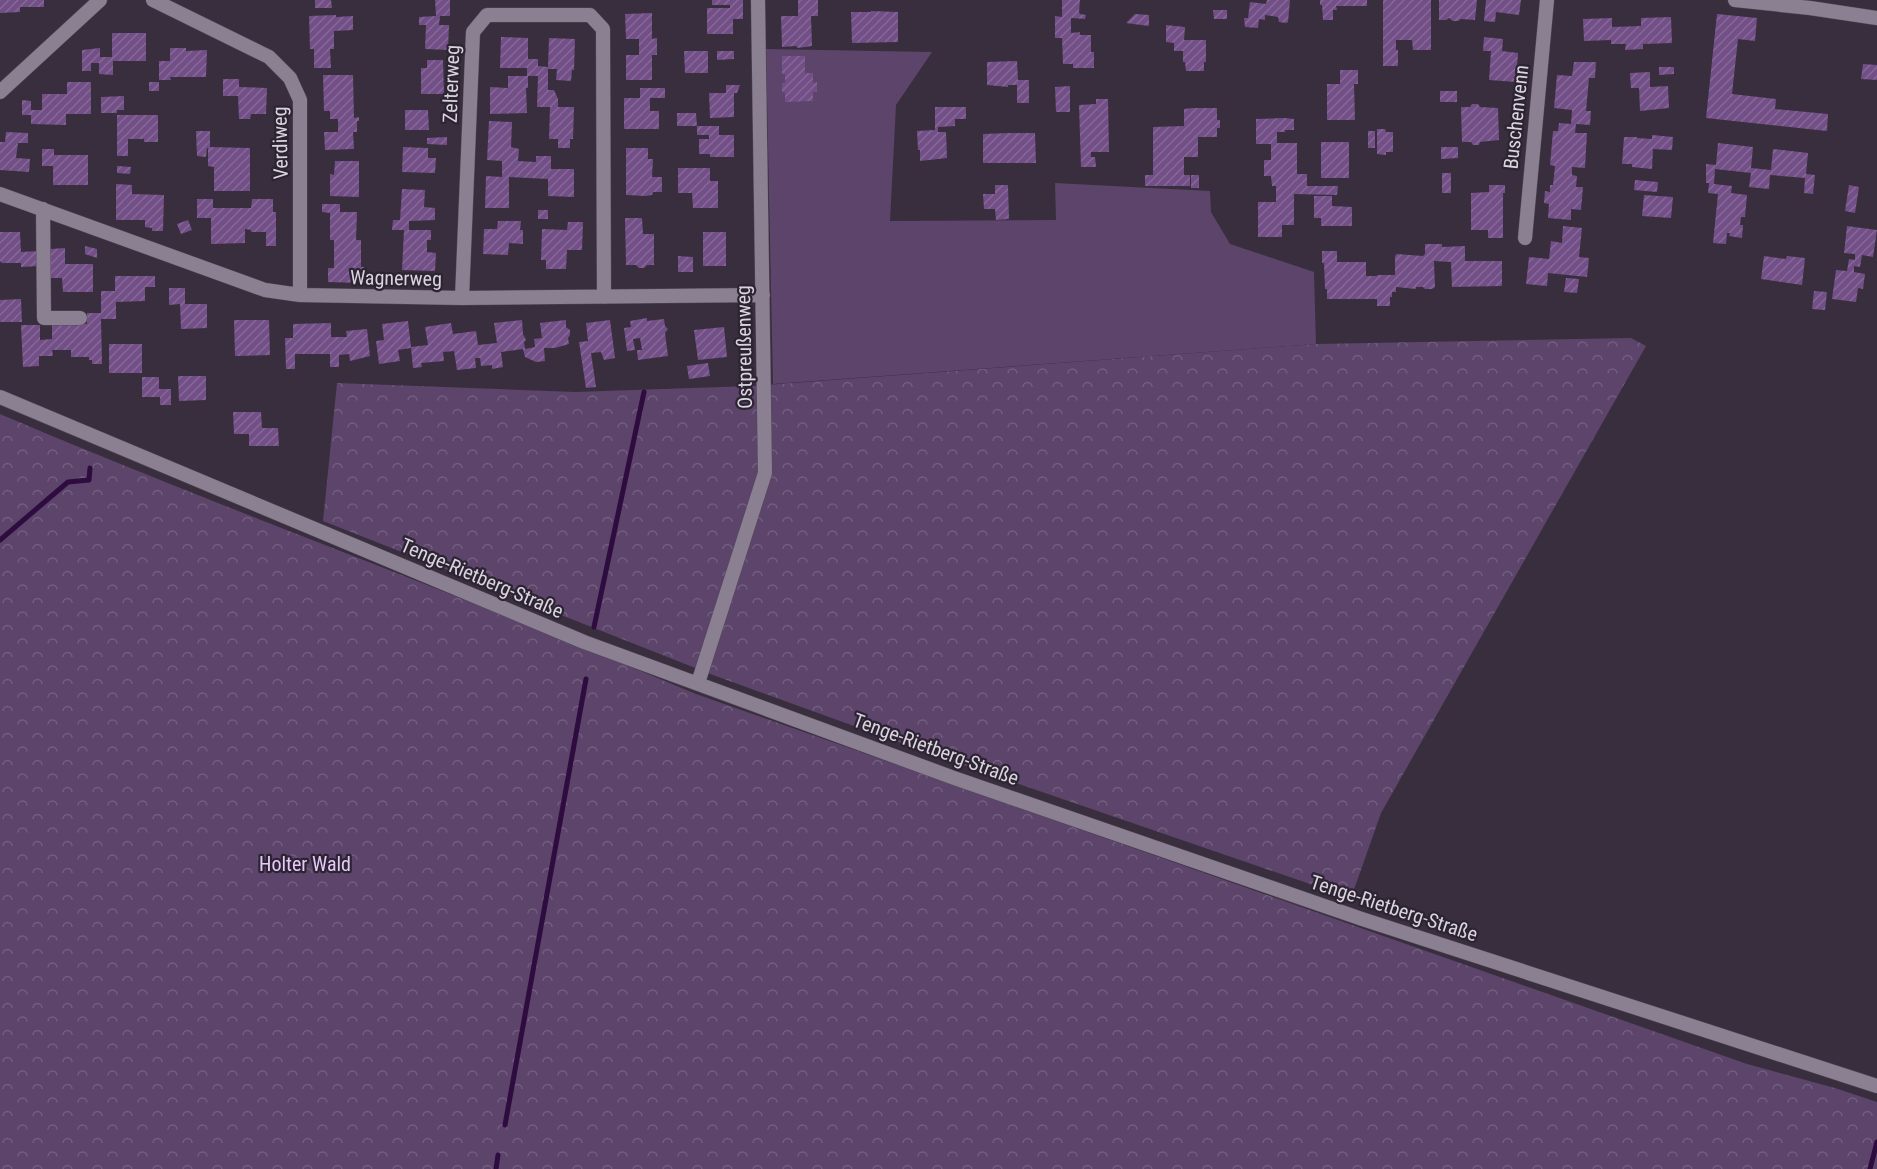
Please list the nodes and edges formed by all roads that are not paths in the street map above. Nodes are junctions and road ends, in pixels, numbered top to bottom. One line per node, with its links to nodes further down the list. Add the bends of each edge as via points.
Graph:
1 (99, 0): 7 (street)
2 (153, 0): 11 (street, Verdiweg, via 269,57 290,78 300,100)
3 (758, 0): 12 (street, Ostpreußenweg)
4 (1547, 0): 10 (street, Buschenvenn)
5 (1735, 0): 6 (street)
6 (1877, 18)
7 (0, 92)
8 (0, 194): 9 (street, Wagnerweg)
9 (43, 209): 11 (street, Wagnerweg, via 265,290); 15 (street, via 44,318)
10 (1525, 238)
11 (300, 295): 14 (street, Wagnerweg)
12 (763, 295): 13 (street, Wagnerweg); 17 (street, Ostpreußenweg, via 765,473)
13 (604, 297): 14 (street, Wagnerweg); 14 (street, Zelterweg, via 603,29 590,15 487,15 473,32)
14 (462, 298)
15 (80, 318)
16 (0, 398): 17 (street, Tenge-Rietberg-Straße, via 584,642)
17 (698, 683): 18 (street, Tenge-Rietberg-Straße, via 954,778 1362,919)
18 (1877, 1086)

